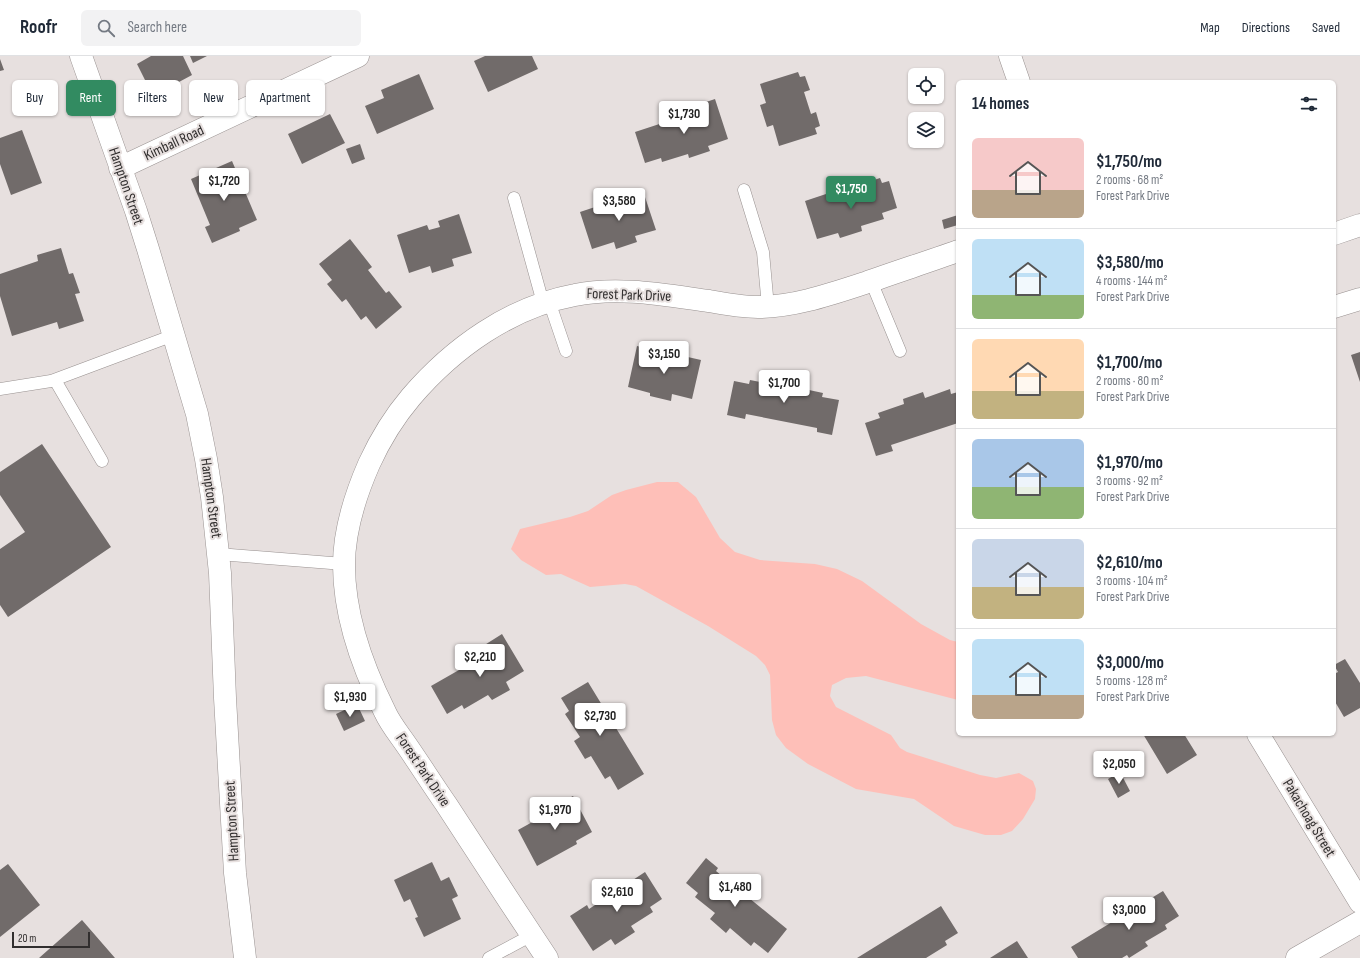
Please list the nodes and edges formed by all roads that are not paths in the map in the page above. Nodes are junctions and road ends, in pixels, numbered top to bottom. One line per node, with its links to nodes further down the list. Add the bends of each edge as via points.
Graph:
1 (81, 56): 5 (street, Hampton Street)
2 (358, 56): 5 (street, Kimball Road)
3 (1010, 56): 4 (street)
4 (1018, 80)
5 (120, 168): 16 (street, Hampton Street, via 136,210)
6 (744, 190): 15 (lane, via 763,252)
7 (514, 198): 13 (lane)
8 (1360, 225): 9 (street)
9 (1336, 233)
10 (956, 252): 11 (street, Forest Park Drive)
11 (871, 281): 15 (street, Forest Park Drive, via 801,302); 17 (lane)
12 (1360, 299): 14 (street)
13 (546, 302): 15 (street, Forest Park Drive, via 576,294 603,291 658,294); 18 (lane); 23 (street, Forest Park Drive, via 513,315 463,347 405,404 378,444 359,486 346,537)
14 (1336, 305)
15 (768, 307)
16 (174, 335): 19 (lane); 22 (street, Hampton Street, via 197,414 212,497)
17 (900, 350)
18 (566, 351)
19 (55, 380): 20 (lane); 21 (lane)
20 (0, 389)
21 (102, 461)
22 (218, 554): 23 (lane); 28 (street, Hampton Street, via 235,873)
23 (344, 564): 27 (street, Forest Park Drive, via 346,590 357,642 386,714)
24 (1259, 736): 25 (street, Pakachoag Street)
25 (1360, 902)
26 (1360, 922): 31 (street)
27 (532, 935): 29 (lane); 30 (street, Forest Park Drive)
28 (245, 958)
29 (489, 958)
30 (547, 958)
31 (1297, 958)

